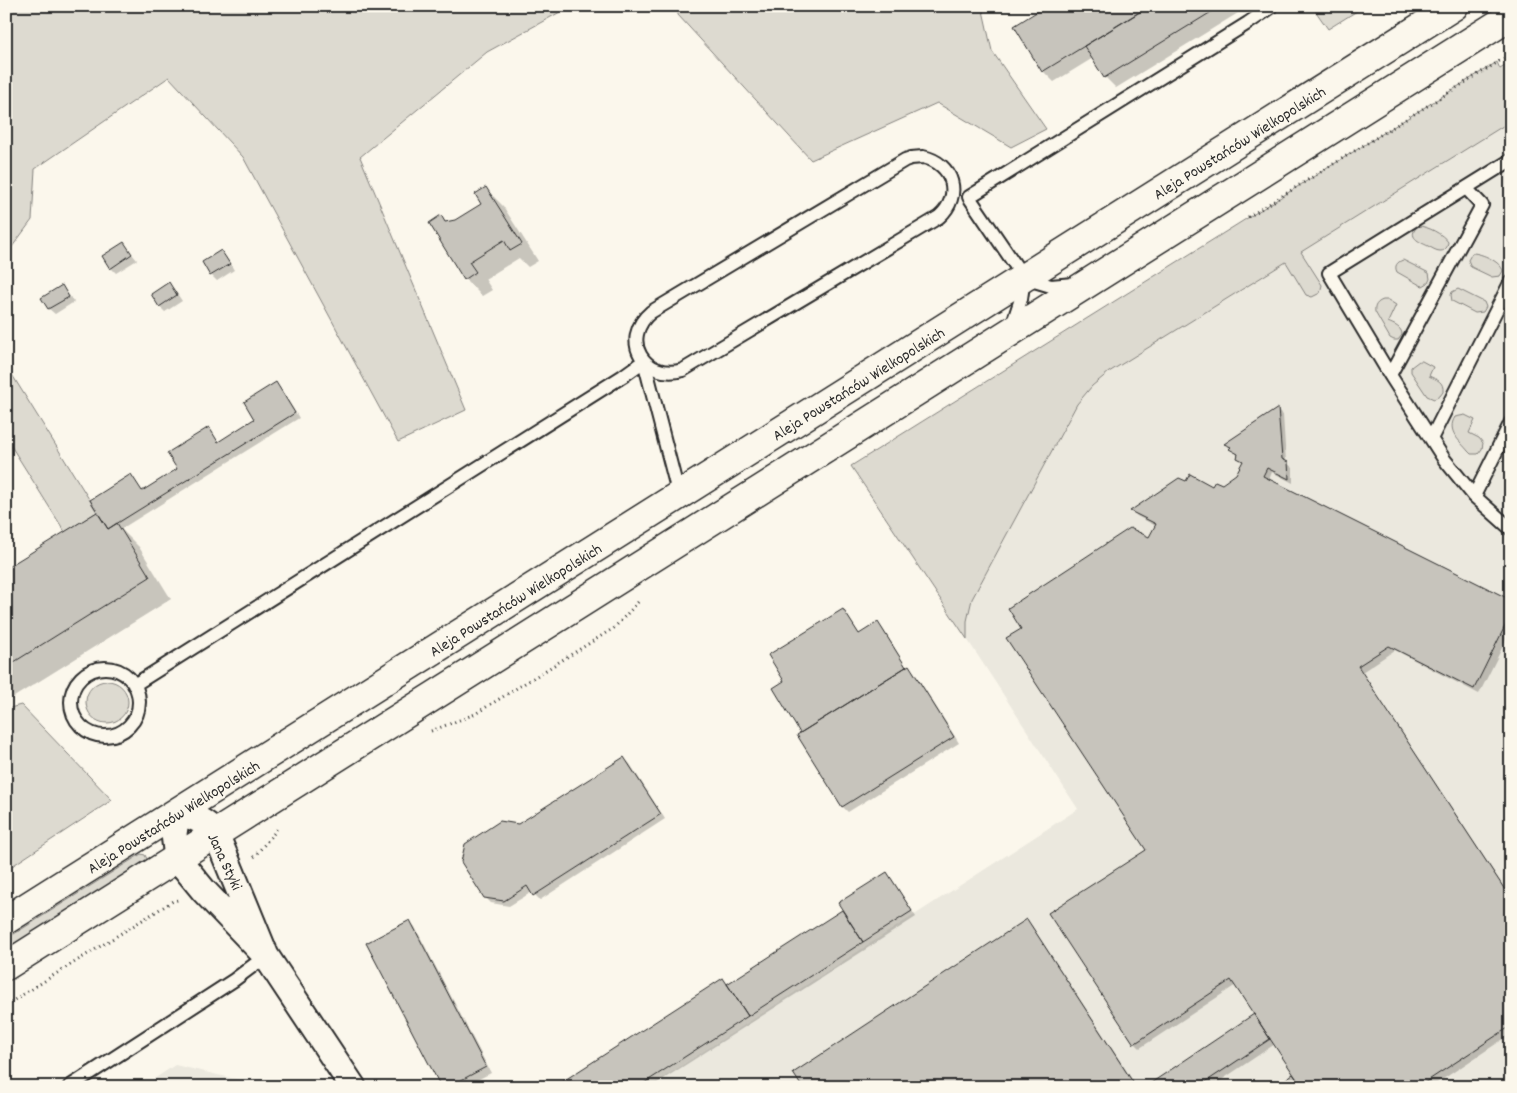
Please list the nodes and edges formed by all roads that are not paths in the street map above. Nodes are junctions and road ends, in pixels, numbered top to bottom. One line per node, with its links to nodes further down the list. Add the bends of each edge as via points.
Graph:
1 (1268, 6): 6 (lane, via 1270,8)
2 (1454, 6): 8 (main road, Aleja Powstańców Wielkopolskich)
3 (1511, 16): 10 (main road)
4 (1511, 160): 5 (lane)
5 (1466, 188): 13 (lane, via 1482,205); 13 (lane, via 1329,273)
6 (969, 197): 7 (lane); 8 (lane)
7 (939, 216): 12 (lane, via 683,370 659,371); 12 (lane, via 952,196 948,173 929,158 905,160 651,312 637,332 636,344)
8 (1024, 278): 10 (lane, via 1051,286); 11 (lane, via 1021,299); 16 (main road, Aleja Powstańców Wielkopolskich)
9 (1511, 281): 15 (lane)
10 (1089, 283): 11 (main road)
11 (1009, 333): 21 (main road)
12 (644, 361): 16 (lane); 19 (lane)
13 (1390, 375): 15 (lane)
14 (1511, 422): 17 (lane)
15 (1431, 439): 17 (lane)
16 (679, 496): 20 (main road, Aleja Powstańców Wielkopolskich)
17 (1474, 496): 18 (lane)
18 (1511, 529)
19 (134, 685): 19 (lane, via 113,669 87,673 72,694 71,707 76,720 97,735 110,736 123,731 138,710)
20 (177, 813): 21 (street, Jana Styki, via 203,821); 22 (street, via 174,834); 23 (main road, Aleja Powstańców Wielkopolskich)
21 (216, 834): 22 (main road); 24 (street, Jana Styki)
22 (177, 858): 24 (street, Jana Styki); 25 (main road)
23 (6, 920)
24 (266, 956): 26 (lane); 27 (street, Jana Styki)
25 (6, 966)
26 (70, 1087)
27 (353, 1087)

